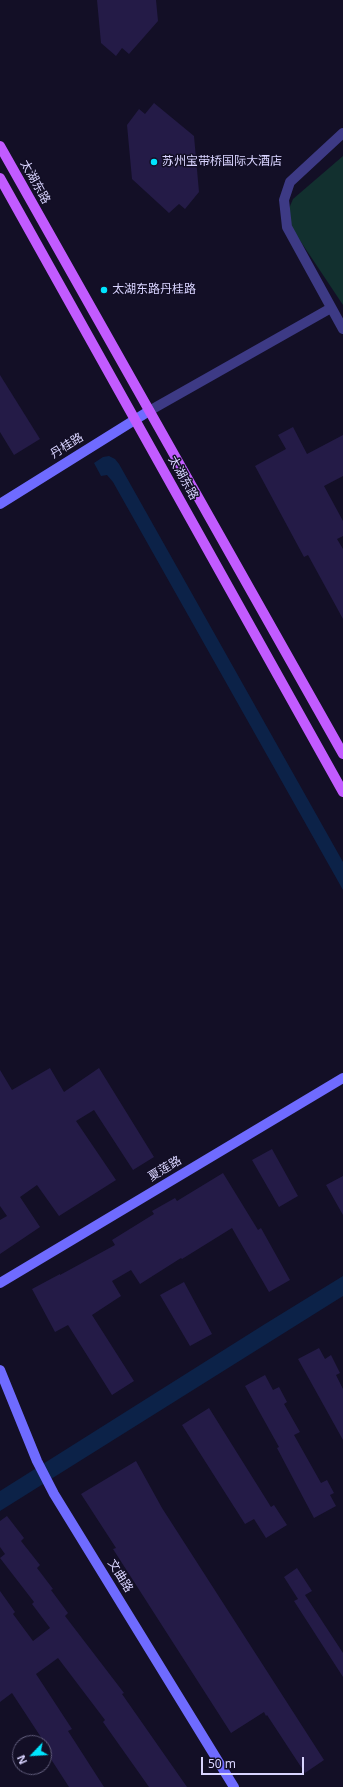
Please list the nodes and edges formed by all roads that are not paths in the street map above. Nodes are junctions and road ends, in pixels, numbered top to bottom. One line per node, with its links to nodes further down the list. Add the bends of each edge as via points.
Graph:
1 (343, 133): 4 (street, via 290,182 284,200 287,227)
2 (0, 146): 6 (main road, 太湖东路)
3 (0, 178): 7 (main road, 太湖东路)
4 (331, 308): 5 (street); 6 (street)
5 (343, 329)
6 (149, 411): 7 (street, 丹桂路); 9 (main road, 太湖东路)
7 (135, 419): 8 (street, 丹桂路); 10 (main road, 太湖东路)
8 (0, 504)
9 (343, 754)
10 (343, 792)
11 (343, 1078): 12 (street, 夏莲路)
12 (0, 1283)
13 (0, 1370): 14 (street, 文曲路, via 50,1487)
14 (234, 1787)

